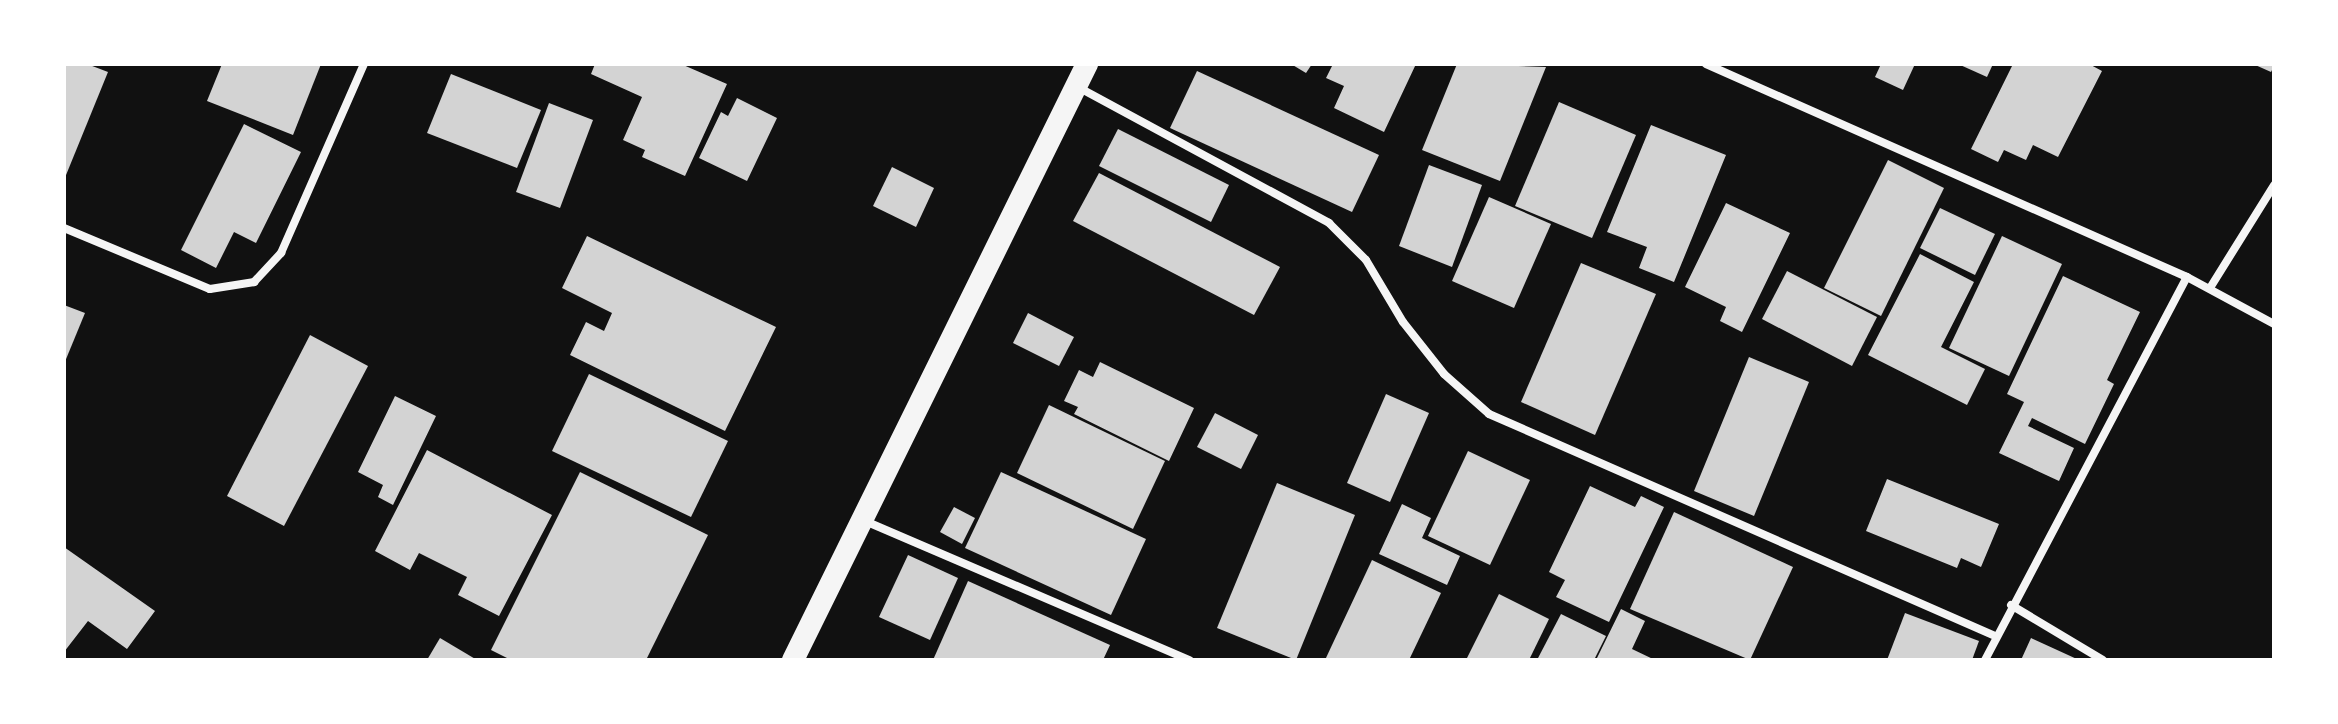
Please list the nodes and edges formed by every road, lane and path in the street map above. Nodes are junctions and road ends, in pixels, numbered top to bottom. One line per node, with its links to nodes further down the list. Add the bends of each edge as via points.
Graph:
1 (364, 64): 6 (street, via 281,253 254,282 210,289)
2 (1087, 64): 4 (highway)
3 (1706, 64): 7 (street)
4 (1076, 86): 10 (highway); 12 (street, via 1329,223 1366,260 1403,322 1444,374 1489,414)
5 (2274, 185): 8 (street)
6 (64, 228)
7 (2187, 277): 8 (street); 11 (street)
8 (2210, 288): 9 (street)
9 (2274, 324)
10 (864, 520): 13 (highway); 14 (street)
11 (2011, 605): 12 (street); 16 (street)
12 (1995, 636): 15 (street)
13 (793, 660)
14 (1190, 660)
15 (1985, 660)
16 (2103, 660)

